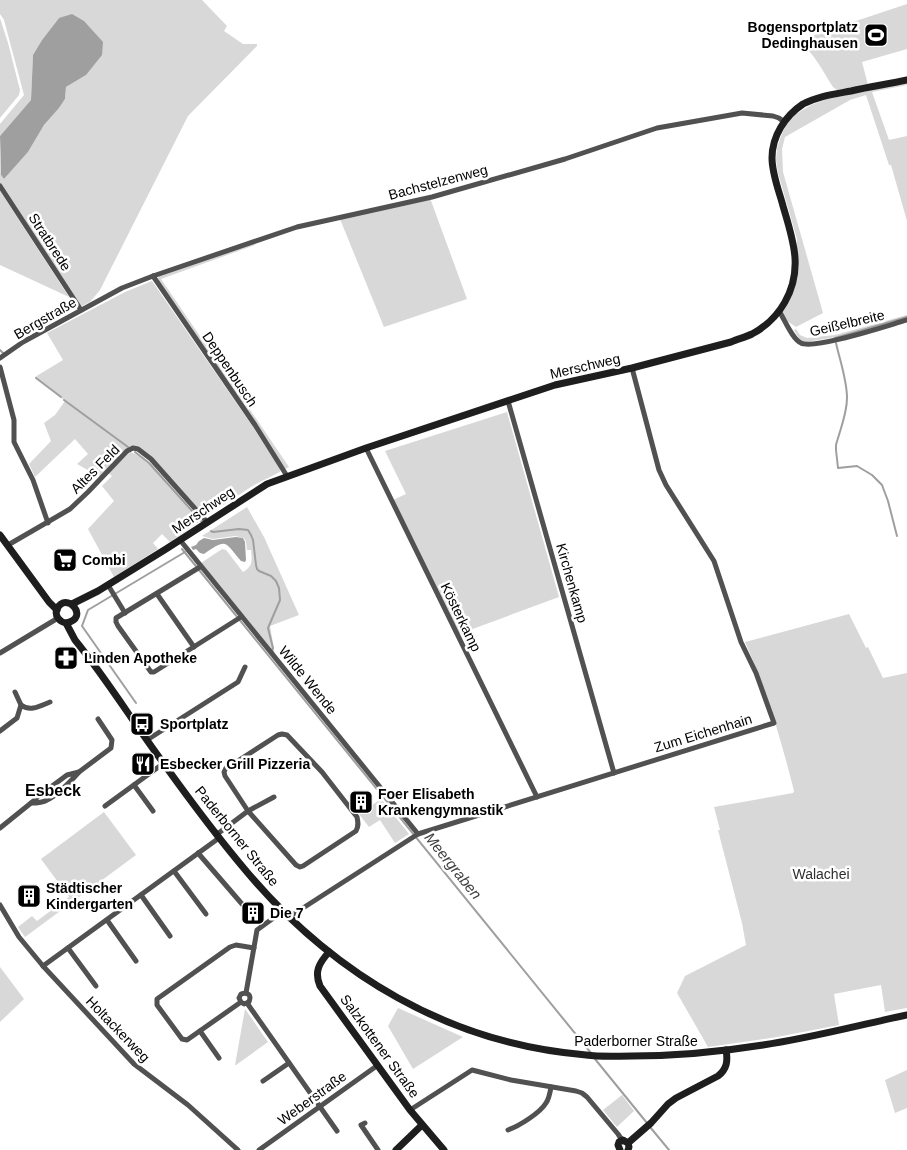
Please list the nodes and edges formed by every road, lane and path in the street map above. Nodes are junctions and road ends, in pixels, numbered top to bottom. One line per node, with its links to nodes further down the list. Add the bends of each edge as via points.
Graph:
1 (907, 80): 2 (street, Merschweg, via 814,99)
2 (784, 122): 4 (street, Bachstelzenweg, via 773,116 742,113 657,128 565,159 432,197 297,227); 7 (street, Merschweg, via 775,140 772,160 792,240 795,268 791,289)
3 (0, 186): 6 (street, Stratbrede)
4 (153, 276): 5 (street, Bachstelzenweg); 14 (street, Deppenbusch)
5 (102, 298): 6 (street, Bergstraße)
6 (81, 310): 9 (street, Bergstraße)
7 (779, 311): 8 (street, Geißelbreite, via 794,337 806,345 835,341); 11 (street, Merschweg, via 760,329 744,337)
8 (907, 320)
9 (0, 358)
10 (0, 367): 16 (street, via 14,420 14,442 33,480)
11 (632, 368): 12 (street, Merschweg, via 555,385); 44 (street, Zum Eichenhain, via 659,470 714,561 741,642 756,672 774,723)
12 (508, 400): 13 (street, Merschweg); 44 (street, Kirchenkamp)
13 (366, 448): 14 (street, Merschweg); 47 (street, Kösterkamp)
14 (287, 476): 15 (street, Merschweg, via 266,484)
15 (207, 522): 16 (street, Altes Feld, via 151,460 133,448 70,509); 18 (street, Merschweg)
16 (48, 523): 19 (street, Altes Feld)
17 (0, 535): 19 (street)
18 (180, 540): 20 (street, Wilde Wende); 21 (street, Merschweg)
19 (8, 545): 25 (street, via 38,587)
20 (200, 567): 23 (street); 28 (street, Wilde Wende)
21 (108, 585): 22 (street, Merschweg); 27 (street)
22 (98, 591): 24 (street, Merschweg); 26 (street, Merschweg)
23 (157, 594): 27 (street); 32 (street)
24 (72, 604): 25 (street, via 68,602); 26 (street)
25 (59, 607): 29 (street)
26 (77, 611): 30 (street, Paderborner Straße)
27 (125, 613): 32 (street, via 116,618 116,622 151,672)
28 (241, 617): 32 (street); 53 (street, Wilde Wende)
29 (58, 618): 31 (street, Paderborner Straße); 34 (street)
30 (75, 619): 31 (street); 33 (street, Paderborner Straße, via 74,628)
31 (66, 623): 33 (street, Paderborner Straße)
32 (194, 647)
33 (81, 648): 41 (street, Paderborner Straße)
34 (0, 653)
35 (245, 667): 41 (street, via 238,682)
36 (15, 692): 38 (street)
37 (50, 702): 38 (street, via 30,708)
38 (21, 705): 40 (street, via 17,718)
39 (98, 719): 43 (street, via 112,740 111,748)
40 (0, 730)
41 (147, 740): 42 (street, Paderborner Straße)
42 (164, 764): 45 (street); 54 (street, Paderborner Straße)
43 (79, 772): 48 (street, via 67,775); 48 (street, via 48,800)
44 (614, 772): 47 (street, Zum Eichenhain)
45 (134, 785): 49 (street); 51 (street)
46 (274, 797): 50 (street)
47 (537, 797): 53 (street, Zum Eichenhain)
48 (31, 803): 52 (street)
49 (105, 806)
50 (248, 811): 50 (street, via 224,772 282,734 322,772 357,817 359,827 300,867); 54 (street)
51 (153, 812)
52 (0, 828)
53 (418, 834): 62 (street, Zum Eichenhain)
54 (218, 837): 55 (street); 60 (street, Paderborner Straße)
55 (198, 853): 56 (street); 58 (street)
56 (174, 871): 57 (street); 61 (street)
57 (141, 895): 63 (street); 64 (street)
58 (242, 904)
59 (0, 905): 69 (street, Holtackerweg, via 19,937)
60 (283, 911): 62 (street, Paderborner Straße); 66 (street, via 257,930)
61 (206, 914)
62 (289, 917): 67 (street, Paderborner Straße)
63 (107, 920): 65 (street); 68 (street)
64 (170, 936)
65 (68, 948): 69 (street); 70 (street)
66 (254, 948): 71 (street); 75 (street, via 230,947 158,999 157,1005 182,1039 187,1040)
67 (329, 952): 76 (street, Paderborner Straße, via 362,977 432,1015 468,1030 528,1047 588,1056 661,1056); 79 (street, Salzkottener Straße, via 317,973 320,986)
68 (136, 961)
69 (43, 966): 89 (street, Holtackerweg, via 134,1064 188,1105)
70 (96, 986)
71 (246, 993): 72 (street, via 240,995); 73 (street, via 250,997)
72 (241, 1002): 73 (street); 75 (street)
73 (247, 1003): 78 (street)
74 (907, 1016): 76 (street, Paderborner Straße)
75 (200, 1031): 77 (street)
76 (726, 1050): 88 (street, via 727,1064 722,1073 676,1098)
77 (219, 1058)
78 (289, 1063): 80 (street); 82 (street)
79 (378, 1065): 82 (street, Weberstraße); 83 (street, Salzkottener Straße)
80 (263, 1081)
81 (551, 1087): 83 (street, via 472,1070); 86 (street, via 548,1102 543,1108); 88 (street, via 582,1093)
82 (320, 1106): 87 (street); 90 (street, Weberstraße)
83 (410, 1110): 85 (street, Salzkottener Straße)
84 (365, 1123): 91 (street, via 361,1125)
85 (422, 1125): 92 (street); 93 (street, Salzkottener Straße)
86 (508, 1130)
87 (337, 1131)
88 (626, 1144): 94 (street, via 618,1145)
89 (238, 1150)
90 (259, 1150)
91 (378, 1150)
92 (396, 1150)
93 (444, 1150)
94 (619, 1150)

